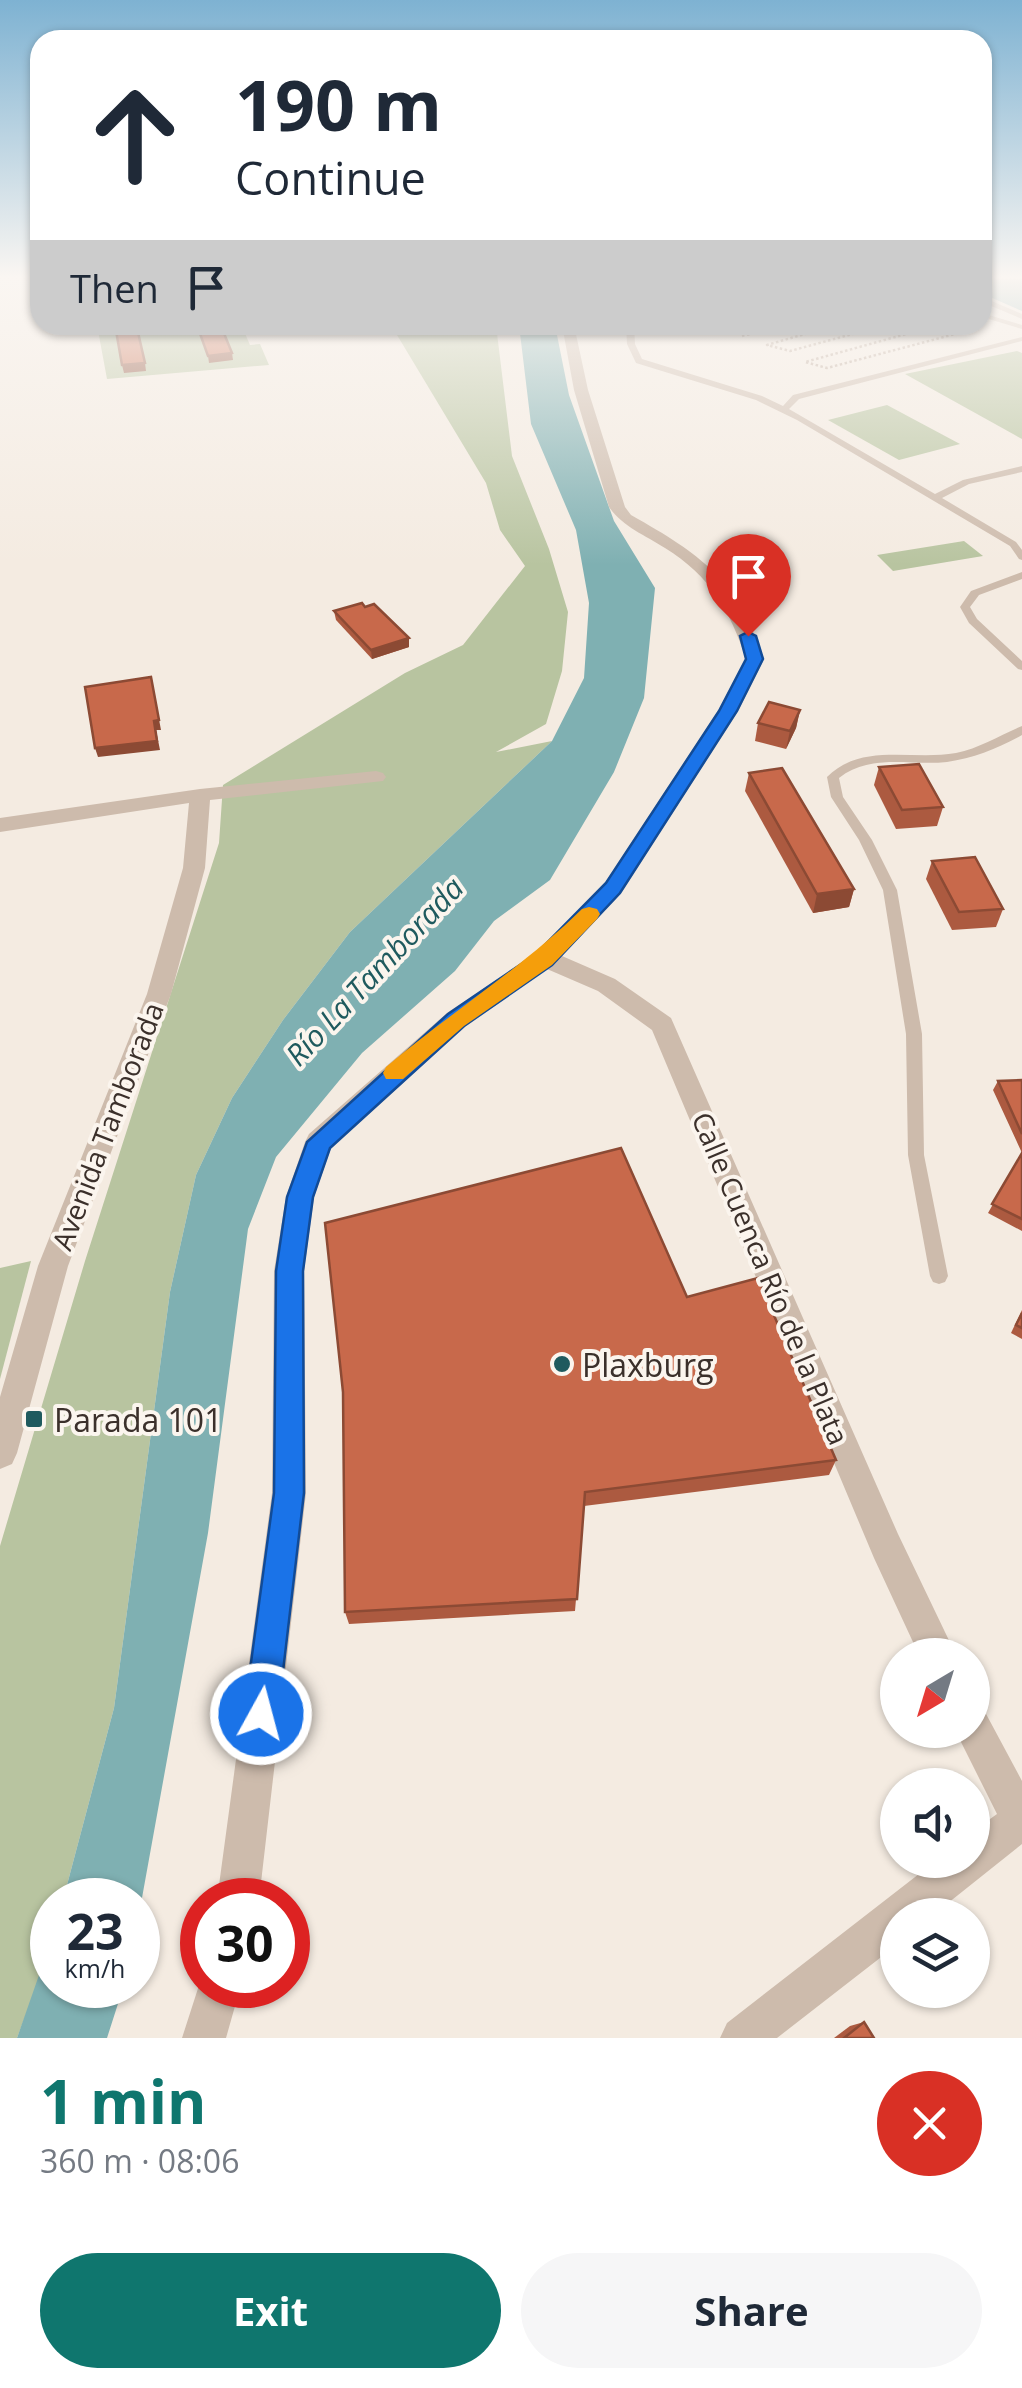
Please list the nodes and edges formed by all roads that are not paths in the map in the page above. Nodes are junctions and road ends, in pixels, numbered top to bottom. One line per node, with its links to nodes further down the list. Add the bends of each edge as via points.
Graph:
1 (578, 374): 14 (street, via 618,507 718,577 742,614 755,659 613,888)
2 (687, 374): 4 (lane)
3 (885, 374): 4 (lane, via 796,397)
4 (784, 410): 6 (lane)
5 (1022, 469): 6 (lane, via 966,482)
6 (934, 498): 7 (lane, via 1013,544)
7 (1022, 556)
8 (1022, 575): 9 (lane, via 975,592 965,607)
9 (1022, 667)
10 (1022, 730): 15 (lane, via 948,758 876,758 844,765 832,777 890,890 914,1034 916,1155)
11 (376, 777): 12 (street)
12 (200, 795): 13 (street); 16 (street, Avenida Tamborada, via 194,868 159,994 53,1266)
13 (0, 825)
14 (544, 960): 17 (street, Calle Cuenca Río de la Plata, via 609,984 662,1025); 21 (street, via 456,1020 320,1142 300,1197 289,1271 289,1493)
15 (939, 1276)
16 (2, 1445)
17 (930, 1638)
18 (984, 1748): 19 (street)
19 (1022, 1821): 20 (street)
20 (990, 1845)
21 (241, 1878)
22 (947, 1878): 23 (street)
23 (921, 1898)
24 (880, 1930): 27 (street)
25 (213, 2008): 26 (street)
26 (204, 2038)
27 (742, 2038)

